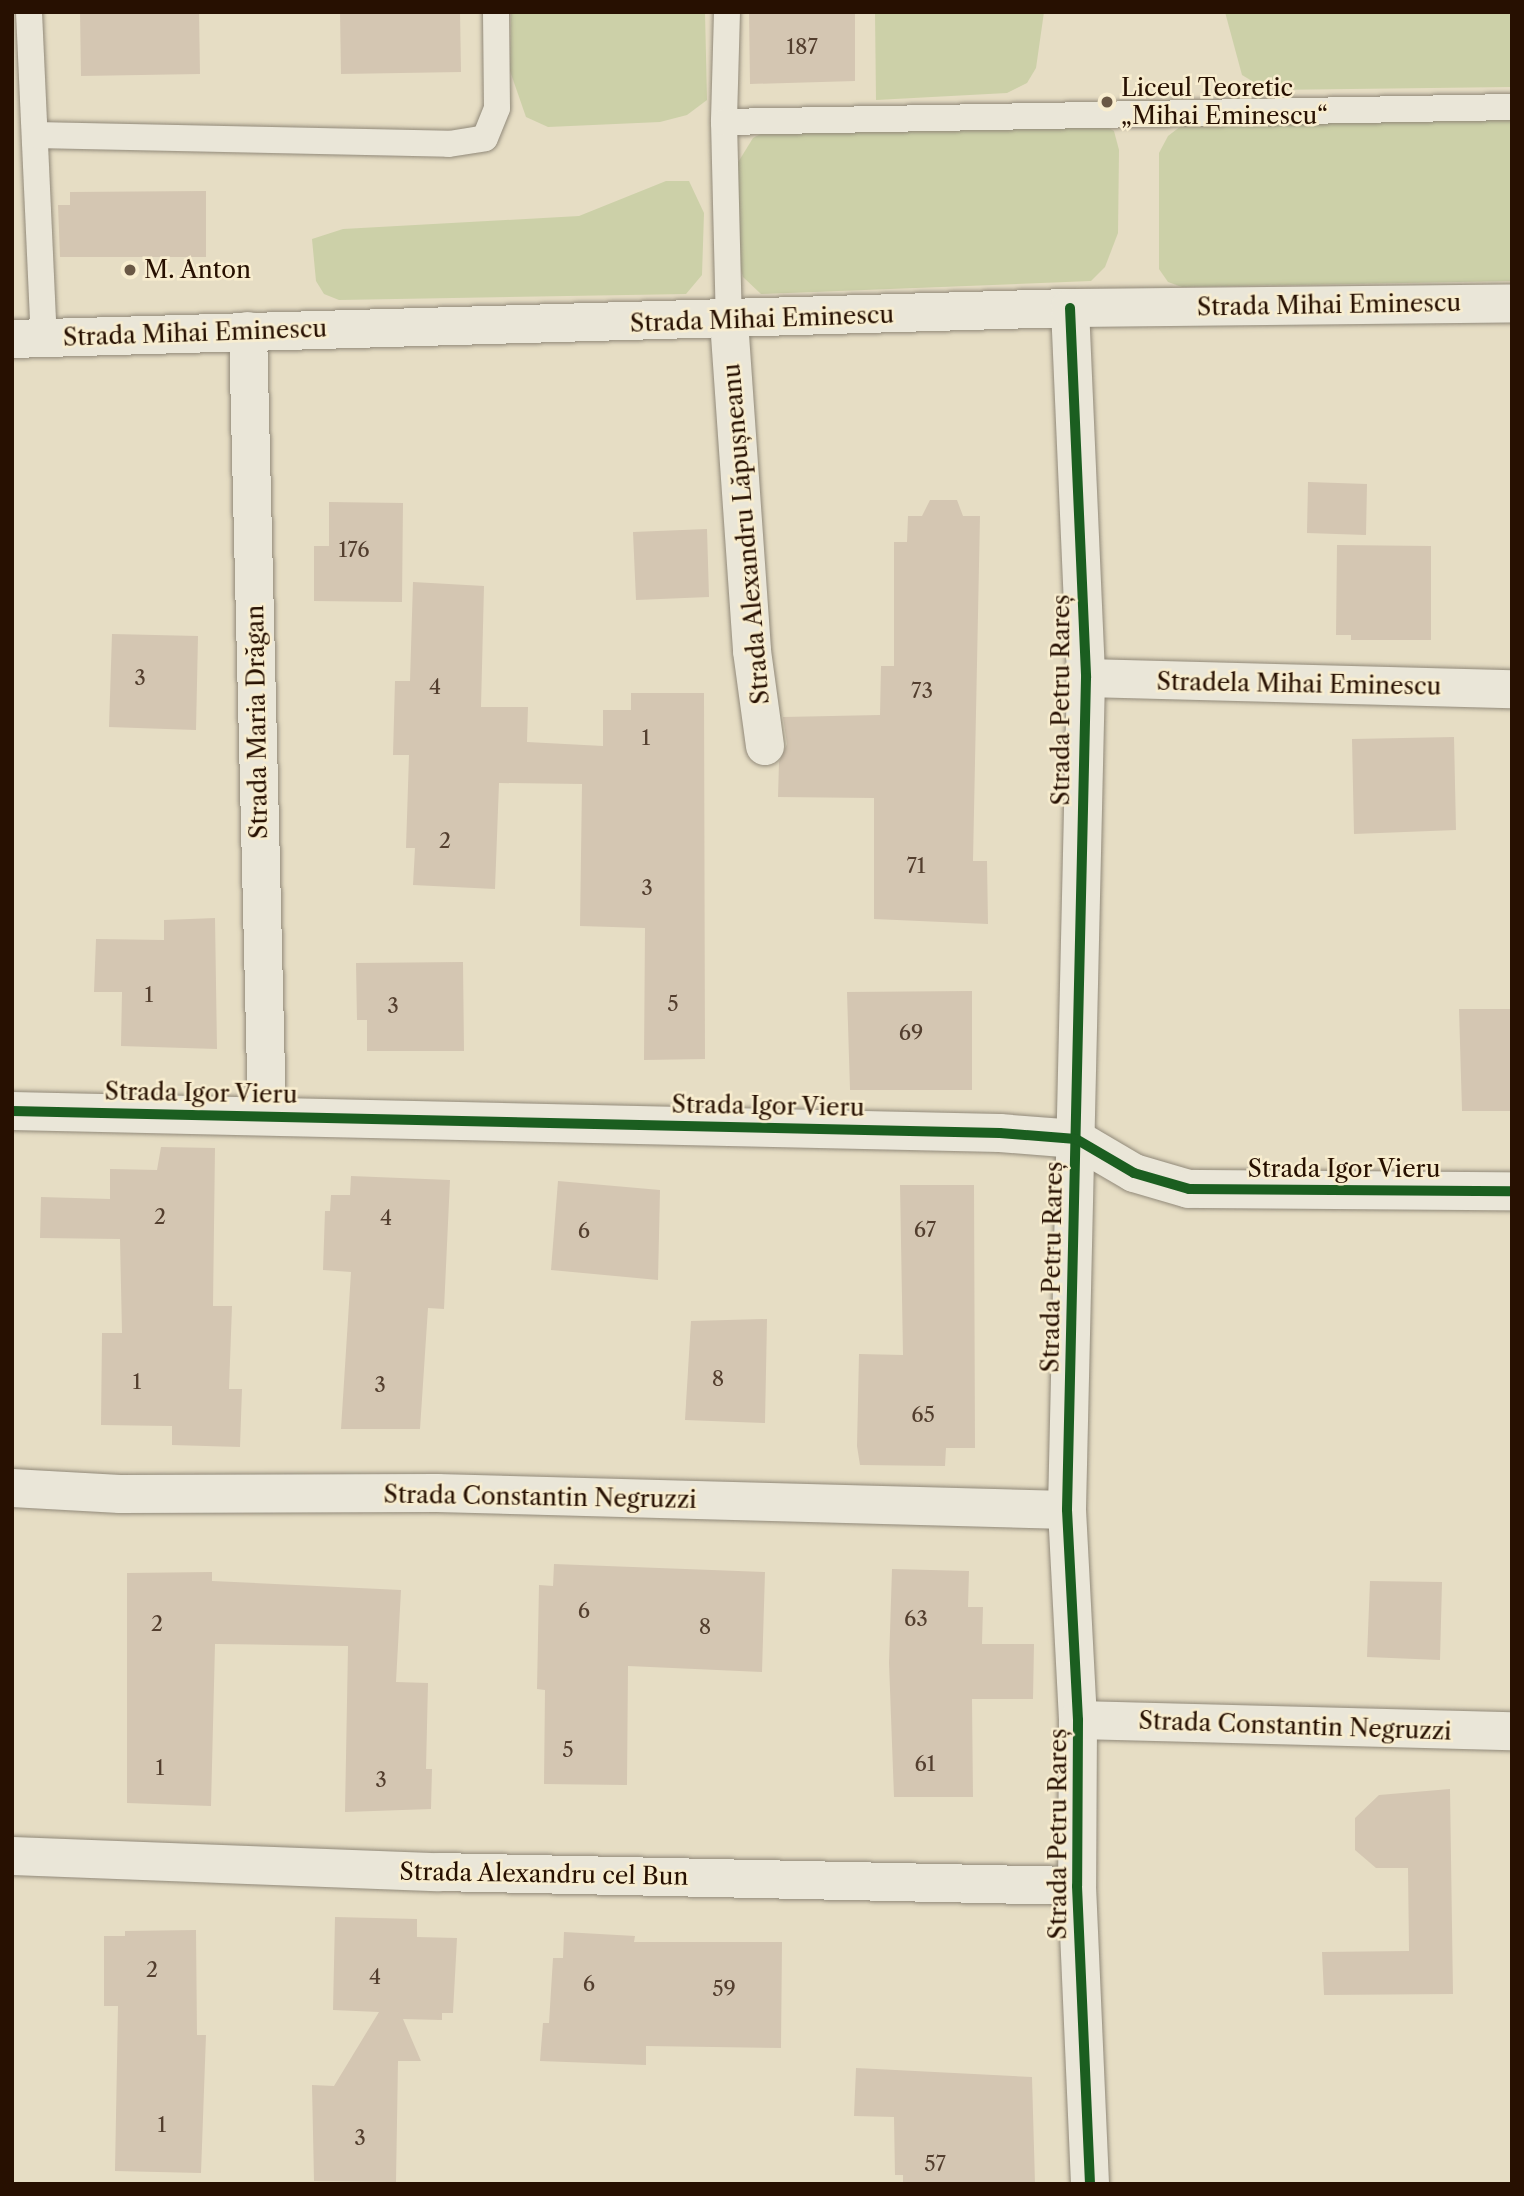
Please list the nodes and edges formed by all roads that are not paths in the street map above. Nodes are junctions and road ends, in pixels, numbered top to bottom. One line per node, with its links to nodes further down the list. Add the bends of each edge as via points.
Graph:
1 (29, 12): 6 (lane)
2 (496, 12): 6 (lane, via 497,108 485,138 450,144)
3 (727, 12): 5 (lane)
4 (1512, 107): 5 (lane)
5 (724, 122): 9 (lane)
6 (35, 135): 11 (lane)
7 (1512, 303): 8 (street, Strada Mihai Eminescu)
8 (1070, 308): 9 (street, Strada Mihai Eminescu); 12 (street, Strada Petru Rareș)
9 (729, 321): 10 (street, Strada Mihai Eminescu); 14 (street, Strada Alexandru Lăpușneanu, via 752,651)
10 (248, 331): 11 (street, Strada Mihai Eminescu); 16 (street, Strada Maria Drăgan)
11 (28, 338)
12 (1086, 678): 13 (street, Stradela Mihai Eminescu); 17 (street, Strada Petru Rareș)
13 (1512, 689)
14 (765, 746)
15 (12, 1111): 16 (street, Strada Igor Vieru)
16 (267, 1114): 17 (street, Strada Igor Vieru)
17 (1076, 1139): 18 (street, Strada Igor Vieru, via 1134,1173 1189,1189); 20 (street, Strada Petru Rareș)
18 (1512, 1191)
19 (12, 1488): 20 (street, Strada Constantin Negruzzi, via 120,1494 437,1493)
20 (1067, 1510): 21 (street, Strada Petru Rareș)
21 (1078, 1720): 22 (street, Strada Constantin Negruzzi); 24 (street, Strada Petru Rareș)
22 (1512, 1731)
23 (12, 1856): 24 (street, Strada Alexandru cel Bun, via 438,1872)
24 (1077, 1886): 25 (street, Strada Petru Rareș)
25 (1090, 2184)

